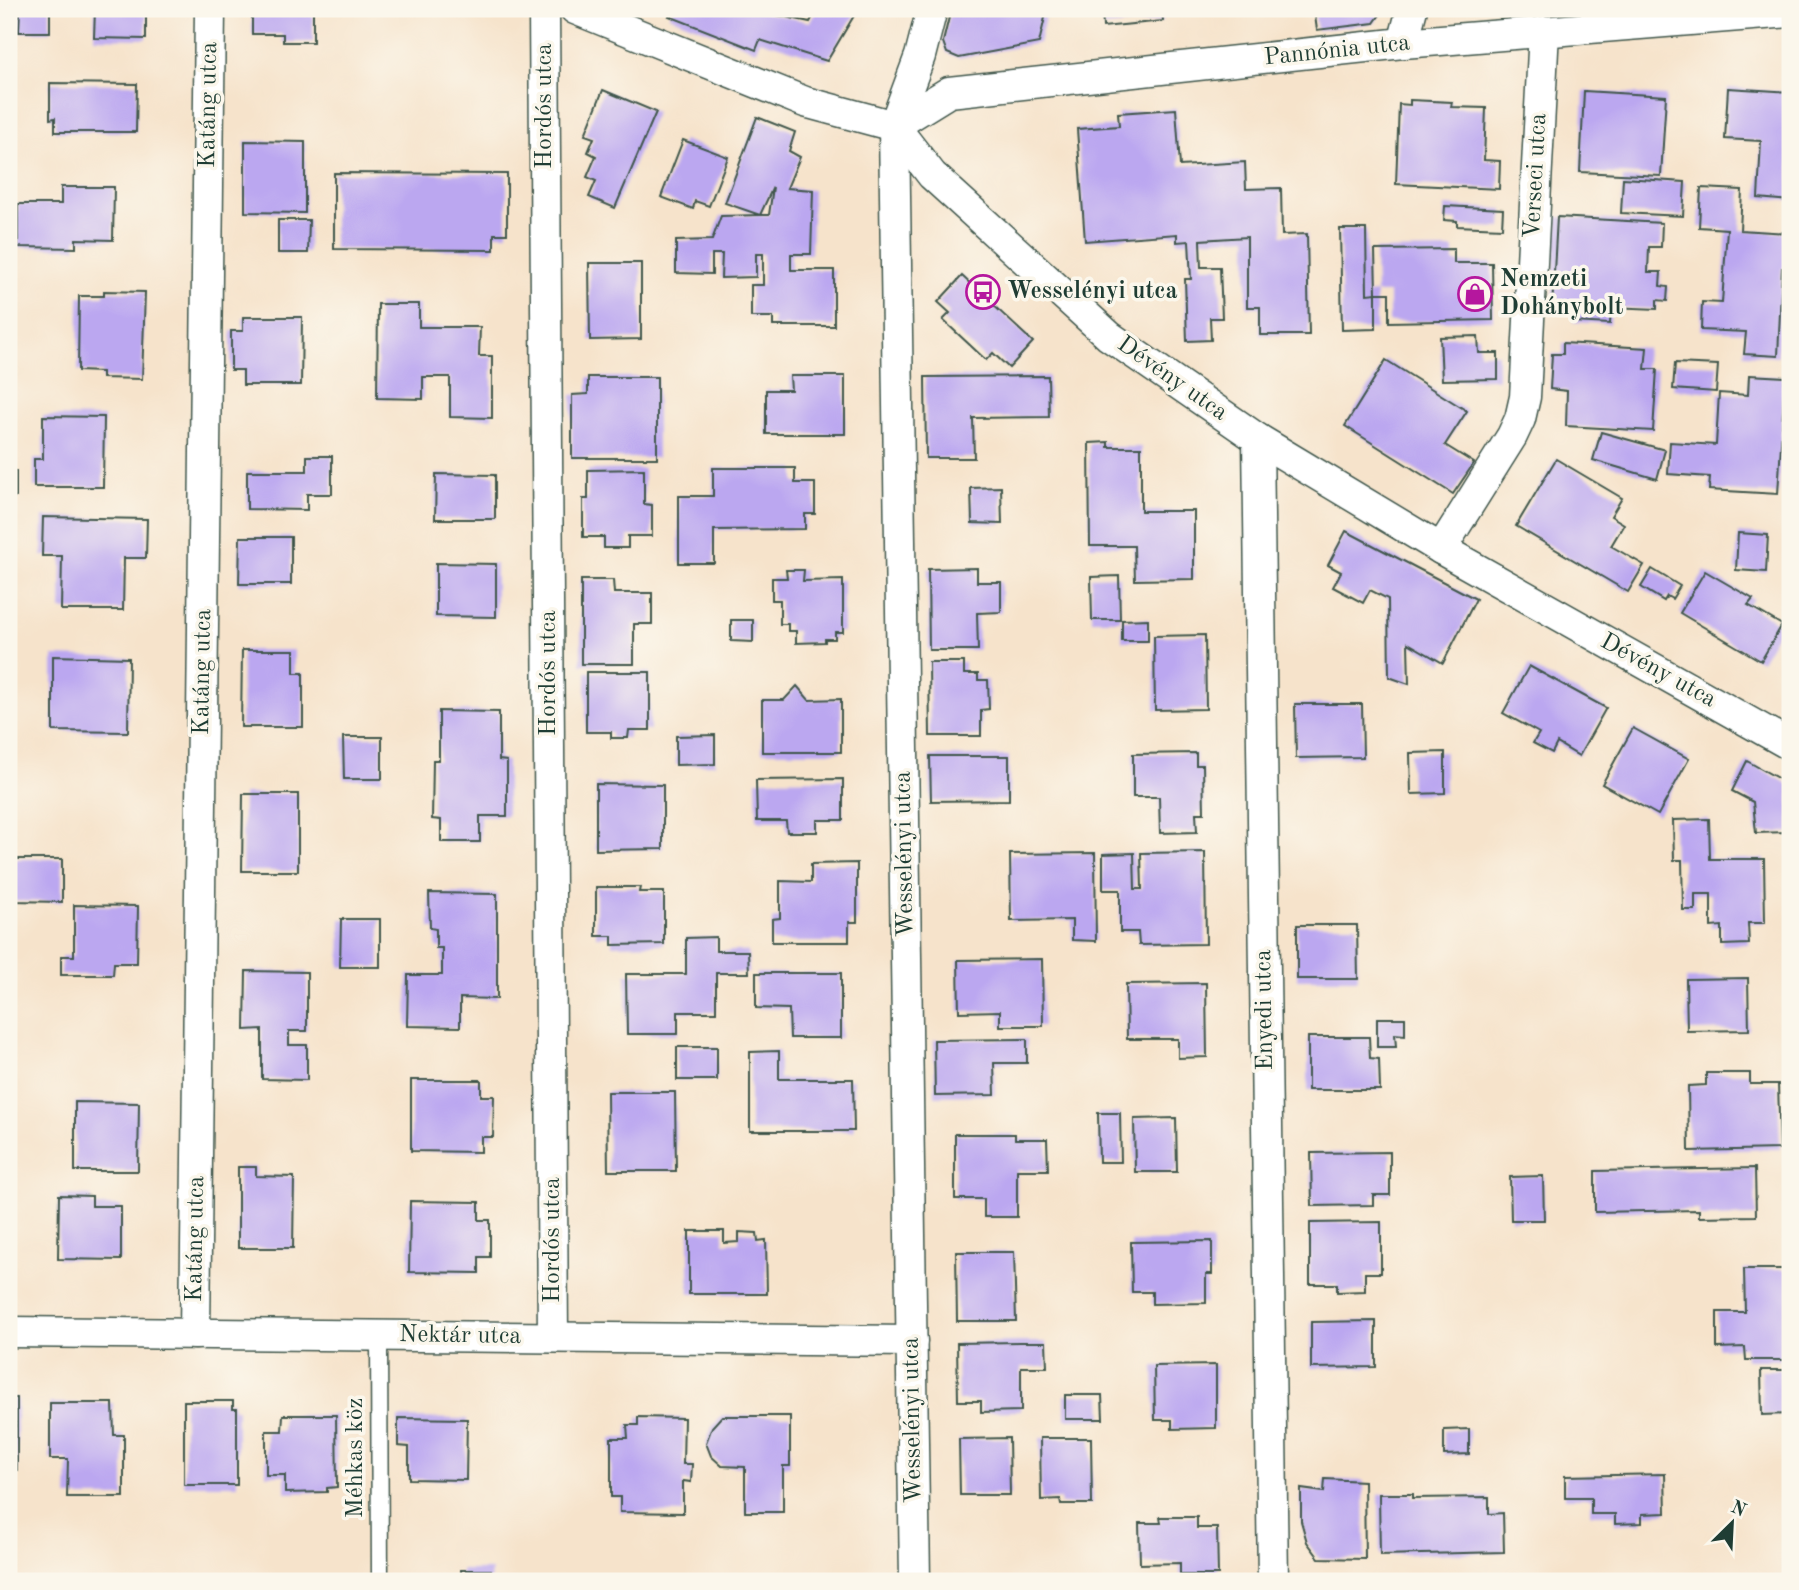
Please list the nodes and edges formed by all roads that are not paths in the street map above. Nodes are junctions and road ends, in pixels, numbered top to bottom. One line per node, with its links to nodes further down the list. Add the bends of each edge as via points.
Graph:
1 (210, 9): 14 (street, Katáng utca)
2 (544, 9): 16 (street, Hordós utca)
3 (575, 9): 9 (street, via 805,102)
4 (932, 9): 9 (street)
5 (1412, 9): 8 (street)
6 (1790, 12): 7 (street, Pannónia utca)
7 (1544, 31): 8 (street, Pannónia utca); 11 (street, Verseci utca, via 1525,397 1512,436)
8 (1403, 43): 9 (street, Pannónia utca, via 949,92)
9 (894, 126): 10 (street, Dévény utca, via 932,176 1109,336); 17 (street, Wesselényi utca)
10 (1258, 439): 11 (street, Dévény utca); 20 (street, Enyedi utca)
11 (1441, 549): 12 (street, Dévény utca)
12 (1790, 745)
13 (9, 1332): 14 (street, Nektár utca)
14 (195, 1334): 15 (street, Nektár utca)
15 (379, 1335): 16 (street, Nektár utca); 18 (lane, Méhkas köz)
16 (553, 1337): 17 (street, Nektár utca)
17 (912, 1342): 19 (street, Wesselényi utca)
18 (380, 1581)
19 (915, 1581)
20 (1273, 1581)

